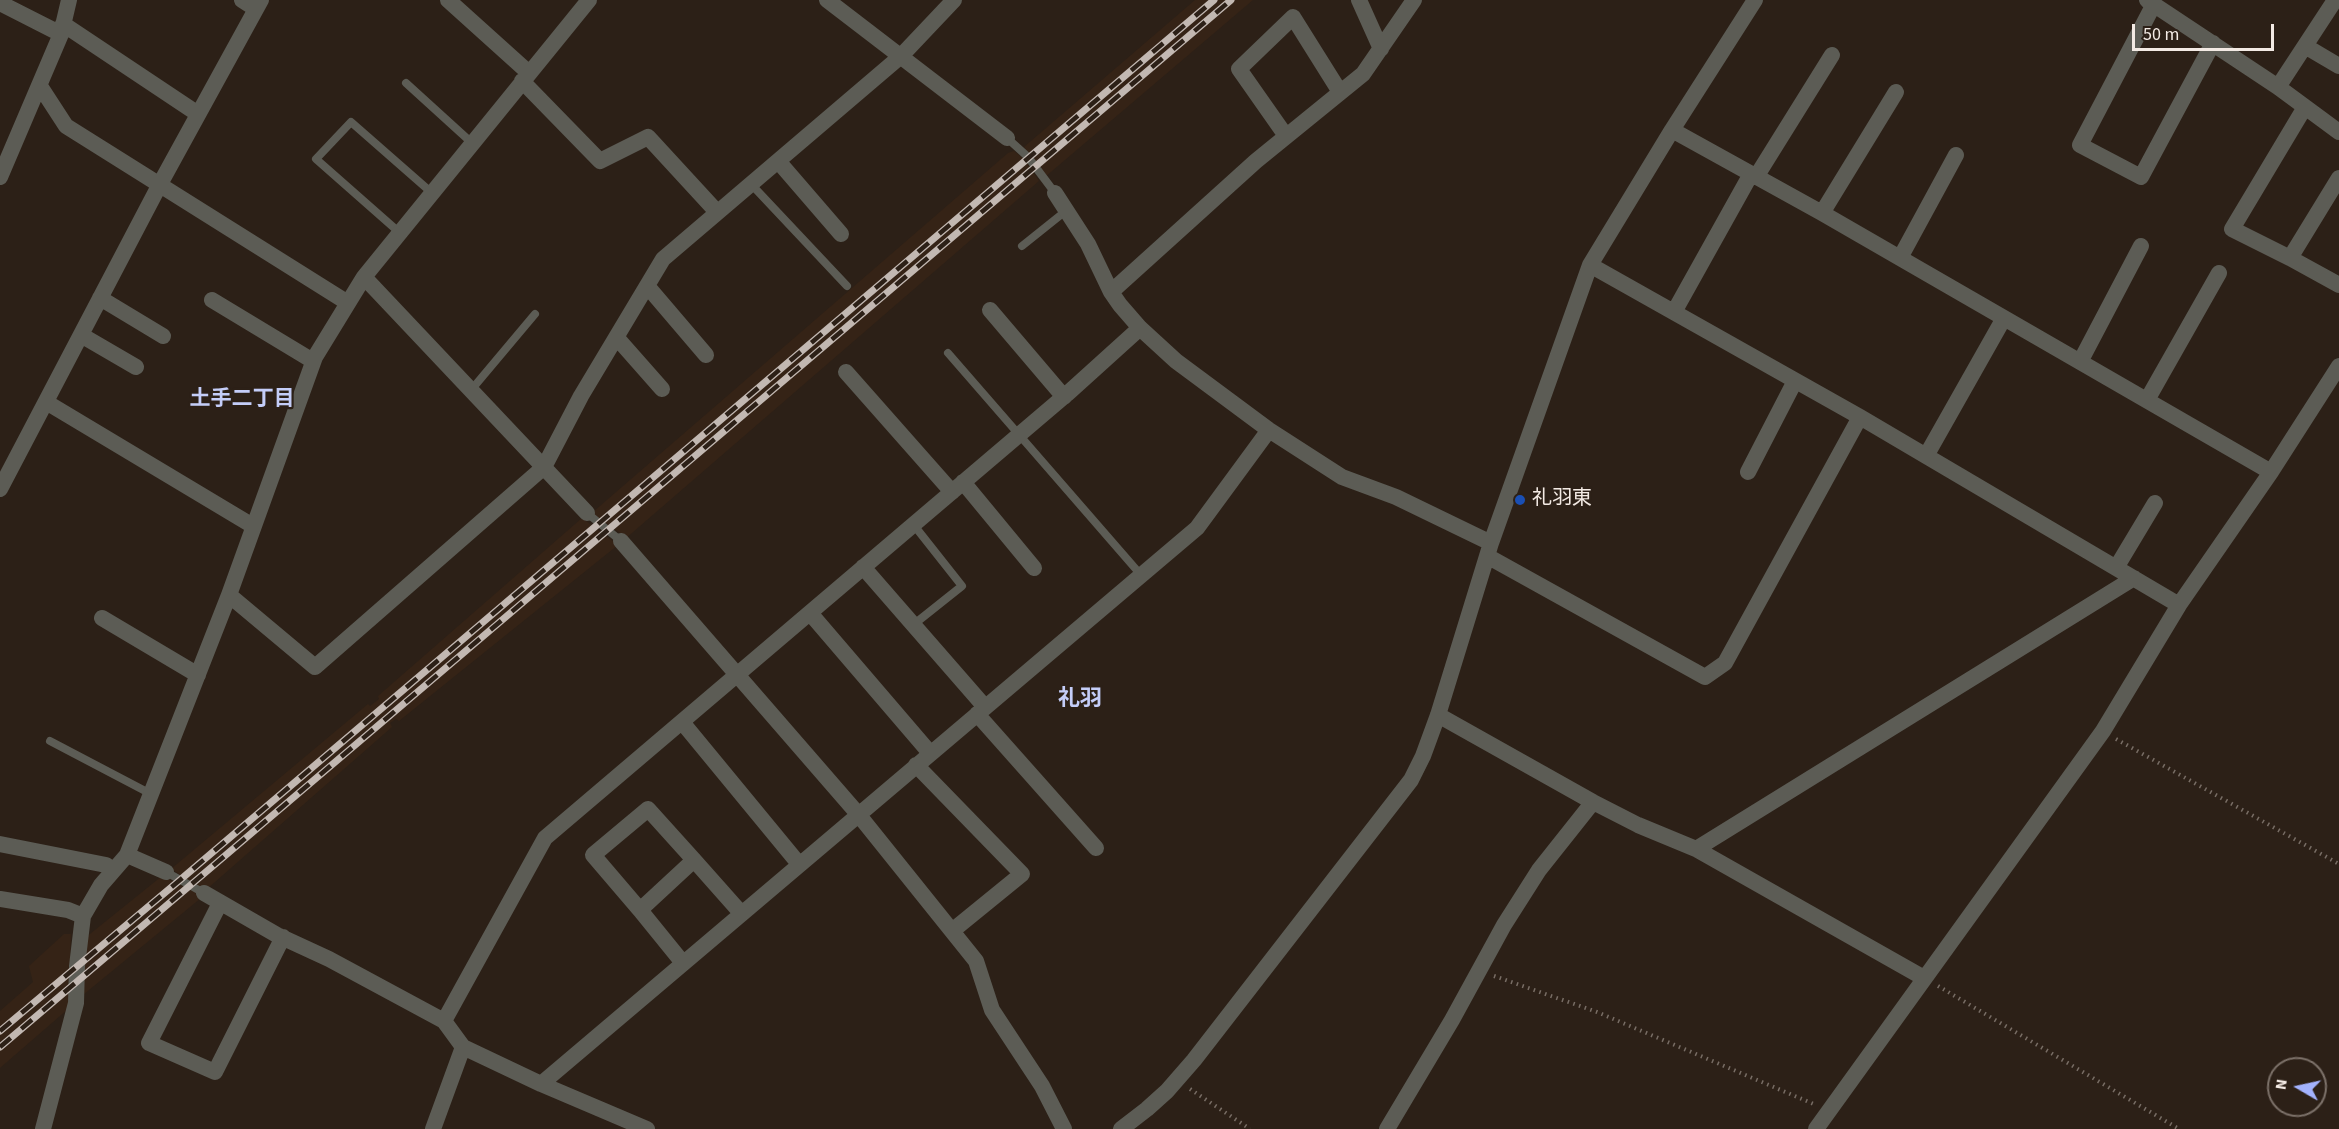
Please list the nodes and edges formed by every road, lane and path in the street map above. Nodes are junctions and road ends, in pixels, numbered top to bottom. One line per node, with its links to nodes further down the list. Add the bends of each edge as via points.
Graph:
1 (69, 0): 13 (street)
2 (448, 0): 20 (street)
3 (589, 0): 20 (street)
4 (827, 0): 18 (street)
5 (954, 0): 18 (street)
6 (1359, 0): 16 (street)
7 (1414, 0): 16 (street)
8 (1755, 0): 28 (street)
9 (2335, 0): 15 (street)
10 (2150, 2): 14 (street); 14 (street, via 2079,145 2141,177)
11 (0, 3): 13 (street)
12 (253, 3): 27 (street)
13 (62, 29): 22 (street); 27 (street)
14 (2212, 43): 23 (street)
15 (2305, 46): 19 (street); 23 (street)
16 (1380, 49): 24 (street, via 1363,74)
17 (1832, 55): 35 (street)
18 (901, 56): 31 (street); 34 (street)
19 (2339, 66)
20 (526, 77): 32 (street); 43 (street, via 600,161 648,137)
21 (406, 83): 32 (lane)
22 (40, 86): 36 (street); 39 (street, via 66,126)
23 (2278, 87): 26 (street)
24 (1341, 92): 30 (street); 30 (street, via 1293,17 1239,69)
25 (1896, 92): 44 (street)
26 (2305, 107): 29 (street); 50 (street, via 2232,229)
27 (198, 114): 39 (street)
28 (1672, 130): 35 (street); 51 (street)
29 (2339, 132)
30 (1286, 136): 57 (street)
31 (1007, 138): 41 (lane, via 1028,157)
32 (472, 143): 40 (street)
33 (1956, 155): 49 (street)
34 (778, 161): 38 (street); 46 (street)
35 (1754, 175): 44 (street); 62 (street)
36 (0, 177)
37 (2339, 178): 50 (street)
38 (750, 183): 43 (street); 55 (lane)
39 (160, 184): 58 (street); 60 (street)
40 (432, 193): 45 (street); 45 (lane, via 351,122 316,159)
41 (1055, 193): 42 (street)
42 (1067, 209): 47 (lane); 57 (street)
43 (717, 212): 56 (street, via 663,259)
44 (1822, 213): 49 (street)
45 (400, 233): 53 (street)
46 (841, 234)
47 (1022, 246)
48 (2141, 246): 72 (street)
49 (1900, 258): 64 (street)
50 (2290, 258): 54 (street)
51 (1590, 265): 62 (street); 96 (street)
52 (2219, 273): 80 (street)
53 (364, 277): 60 (street); 77 (street)
54 (2339, 285)
55 (847, 286)
56 (648, 287): 68 (street); 70 (street)
57 (1111, 292): 65 (street)
58 (100, 298): 66 (street); 67 (street)
59 (212, 300): 71 (street)
60 (348, 303): 71 (street)
61 (990, 310): 79 (street)
62 (1674, 312): 76 (street)
63 (535, 314): 77 (lane)
64 (2004, 318): 72 (street); 85 (street)
65 (1140, 328): 79 (street); 83 (street, via 1176,361)
66 (81, 335): 74 (street); 81 (street)
67 (163, 336)
68 (617, 338): 78 (street); 86 (street)
69 (948, 353): 84 (lane)
70 (706, 355)
71 (314, 361): 94 (street)
72 (2080, 362): 80 (street)
73 (2339, 366): 88 (street)
74 (136, 367)
75 (846, 372): 89 (street)
76 (1795, 381): 82 (street); 87 (street)
77 (472, 389): 86 (street)
78 (662, 389)
79 (1064, 397): 84 (street)
80 (2147, 400): 88 (street)
81 (46, 402): 90 (street); 94 (street)
82 (1860, 417): 85 (street); 96 (street, via 1725,663 1705,677)
83 (1269, 430): 96 (street, via 1342,477 1396,497); 100 (street, via 1197,528)
84 (1019, 435): 89 (street); 100 (lane)
85 (1926, 456): 99 (street)
86 (544, 467): 92 (street); 102 (street, via 315,667)
87 (1748, 472)
88 (2271, 472): 103 (street)
89 (958, 487): 93 (street); 98 (street)
90 (0, 489)
91 (2155, 503): 99 (street)
92 (586, 513): 95 (lane)
93 (914, 524): 97 (street); 106 (lane, via 962,586)
94 (253, 525): 102 (street)
95 (621, 541): 108 (street)
96 (1489, 550): 110 (street)
97 (863, 567): 104 (street); 106 (street)
98 (1034, 568)
99 (2116, 568): 101 (street)
100 (1141, 575): 109 (street)
101 (2134, 578): 103 (street); 121 (street)
102 (229, 595): 107 (street)
103 (2179, 605): 112 (street)
104 (810, 612): 108 (street); 114 (street)
105 (102, 618): 107 (street)
106 (913, 625): 109 (street)
107 (198, 675): 116 (street)
108 (737, 675): 111 (street); 118 (street)
109 (981, 710): 114 (street); 120 (street)
110 (1438, 715): 117 (street); 141 (street, via 1411,780)
111 (682, 722): 124 (street); 139 (street, via 545,838)
112 (2103, 731): 125 (path); 138 (street)
113 (50, 741): 116 (lane)
114 (930, 753): 115 (street)
115 (916, 765): 118 (street); 134 (street, via 1022,874)
116 (151, 794): 122 (street)
117 (1593, 802): 121 (street); 137 (street, via 1539,870)
118 (858, 814): 124 (street); 134 (street)
119 (0, 844): 126 (street, via 106,865)
120 (1096, 848)
121 (1696, 849): 138 (street)
122 (127, 855): 126 (street); 127 (street)
123 (694, 860): 131 (street); 131 (street, via 648,809 593,855); 132 (street)
124 (799, 864): 132 (street)
125 (2339, 864)
126 (113, 870): 133 (street)
127 (166, 873): 128 (lane)
128 (204, 893): 130 (street)
129 (0, 899): 133 (street, via 68,910)
130 (219, 903): 135 (street); 135 (street, via 149,1043 215,1072)
131 (640, 910): 136 (street)
132 (741, 913): 136 (street)
133 (82, 916): 144 (street, via 76,1003)
134 (952, 931): 147 (street, via 976,961 992,1010 1042,1086)
135 (283, 937): 139 (street)
136 (683, 963): 142 (street)
137 (1479, 970): 143 (path, via 1597,1012); 150 (street)
138 (1924, 978): 143 (street); 152 (path)
139 (444, 1021): 140 (street)
140 (463, 1047): 142 (street); 145 (street)
141 (1177, 1080): 148 (street); 149 (path)
142 (541, 1084): 146 (street)
143 (1829, 1110): 151 (street)
144 (43, 1129)
145 (433, 1129)
146 (648, 1129)
147 (1064, 1129)
148 (1121, 1129)
149 (1250, 1129)
150 (1387, 1129)
151 (1816, 1129)
152 (2179, 1129)

